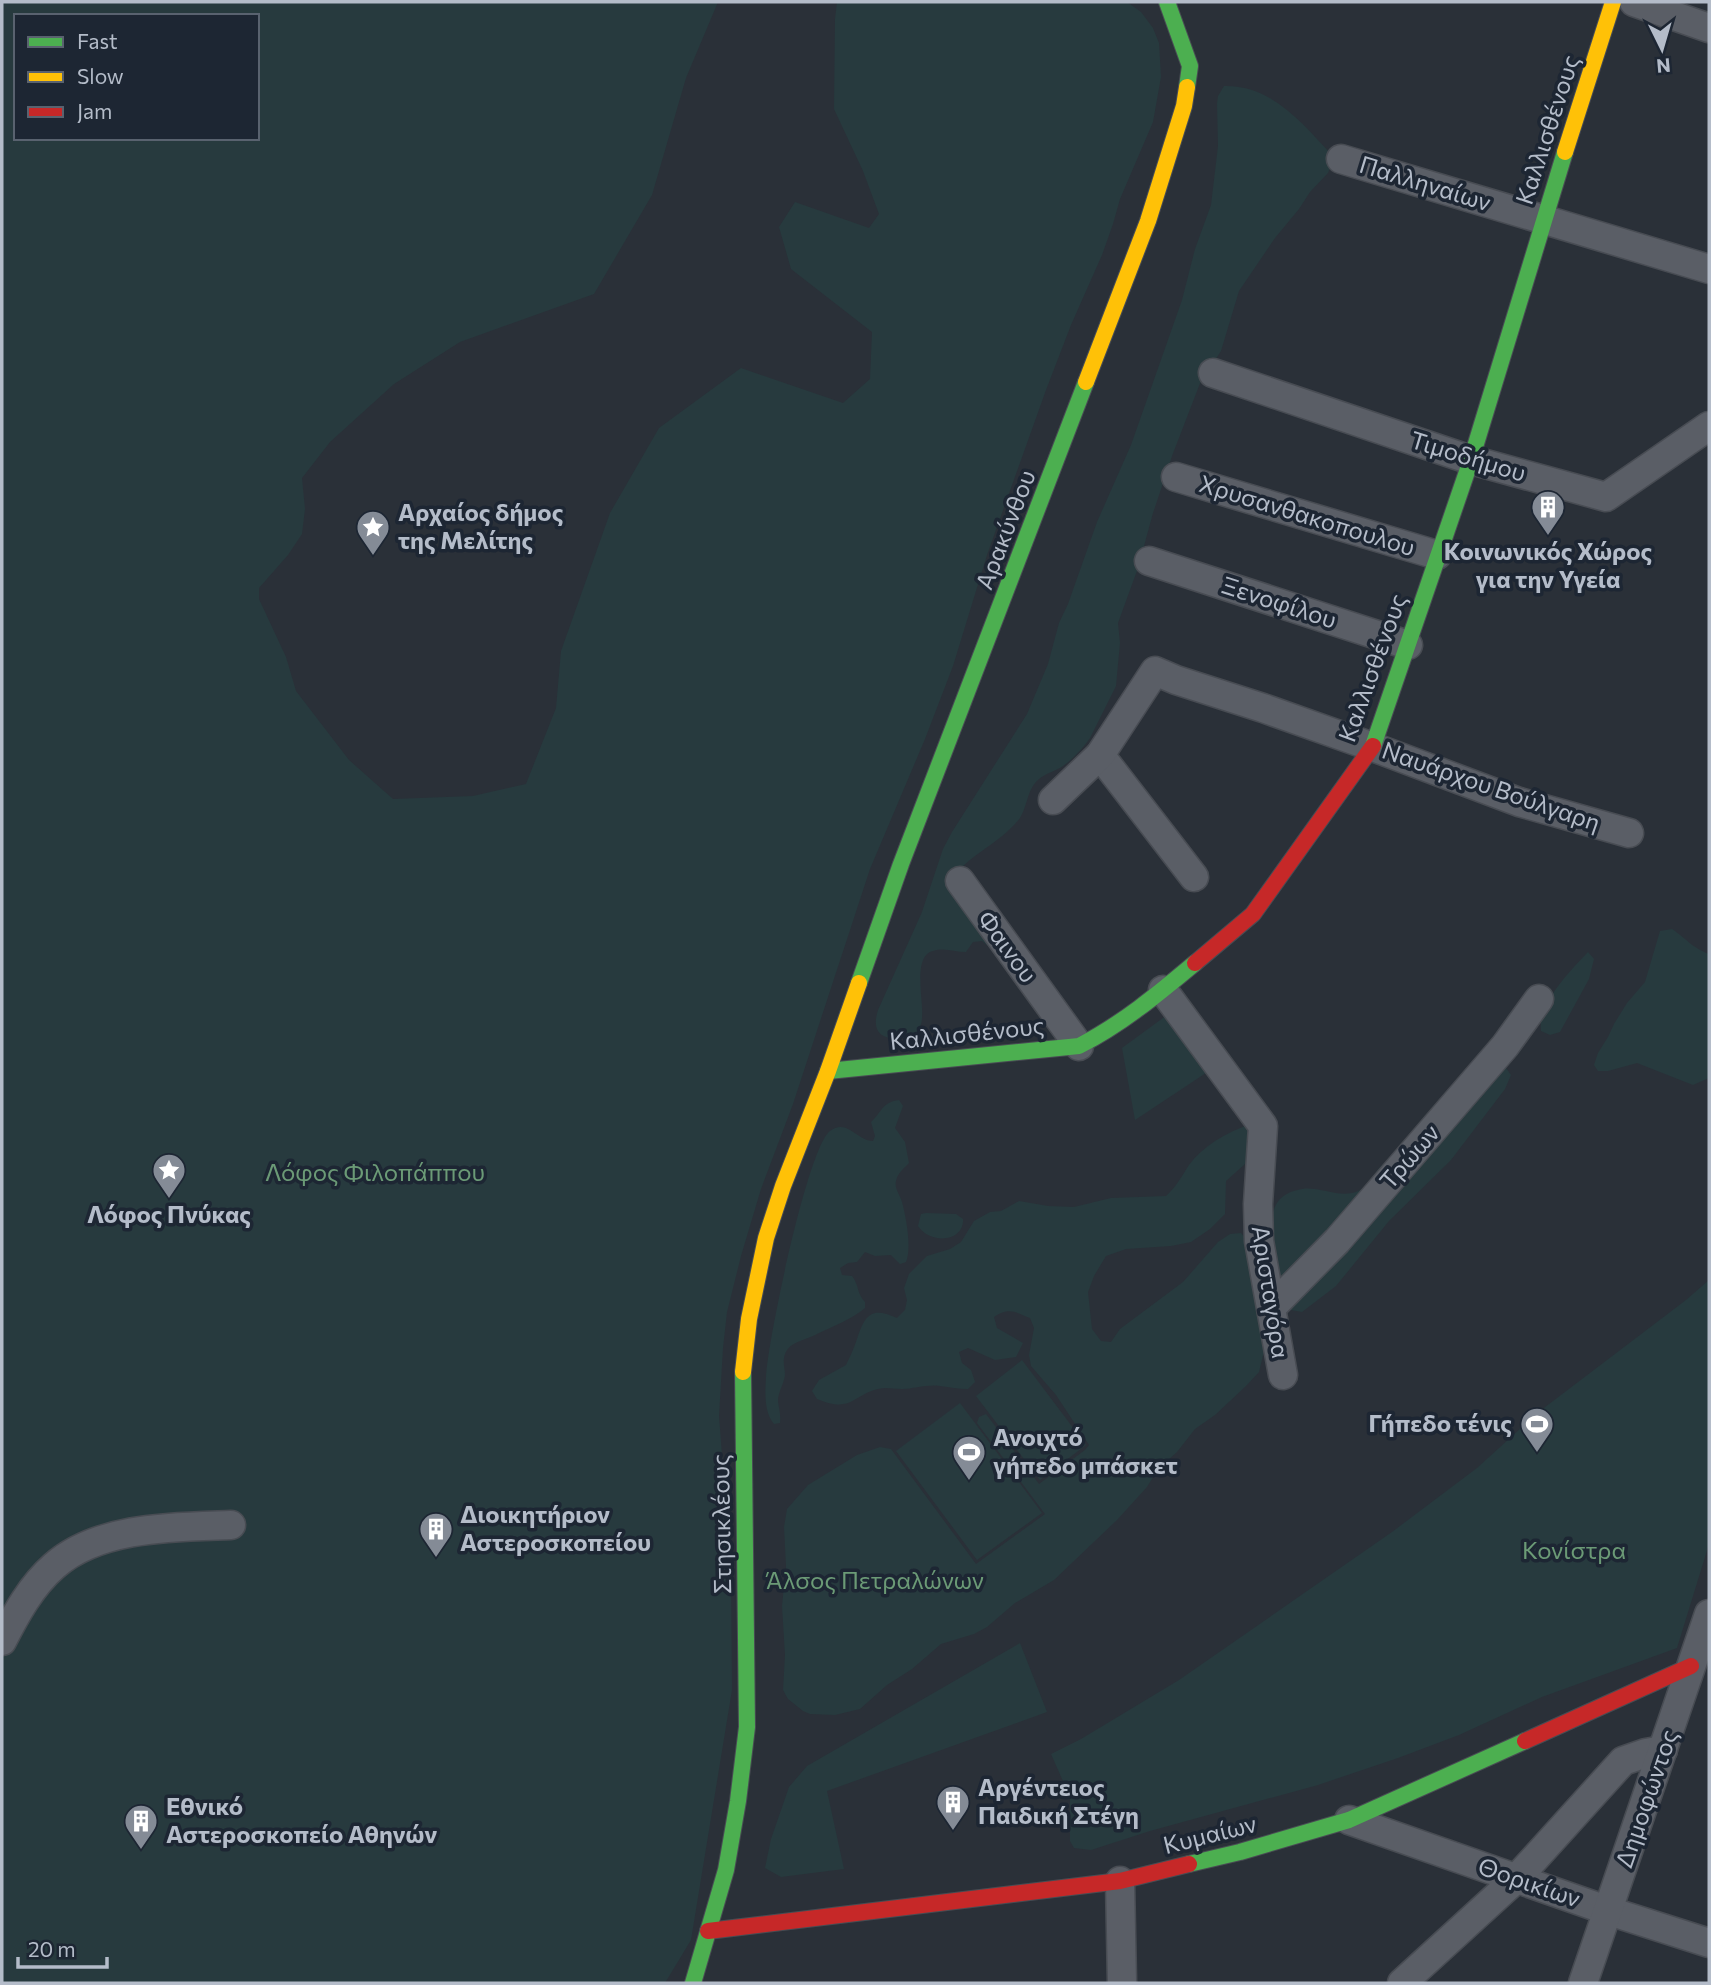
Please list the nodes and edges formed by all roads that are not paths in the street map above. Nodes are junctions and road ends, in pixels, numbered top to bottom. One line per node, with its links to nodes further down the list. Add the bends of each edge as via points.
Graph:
1 (1167, 2): 24 (street, Αρακύνθου, via 1190,66 1184,106 1165,170 901,864)
2 (1613, 2): 6 (street, Καλλισθένους)
3 (1634, 2): 4 (street)
4 (1709, 28)
5 (1341, 159): 6 (street, Παλληναίων)
6 (1544, 219): 7 (street, Παλληναίων); 10 (street, Καλλισθένους)
7 (1709, 269)
8 (1213, 373): 10 (street, Τιμοδήμου)
9 (1709, 426): 10 (street, Τιμοδήμου, via 1606,497)
10 (1471, 460): 12 (street, Καλλισθένους)
11 (1176, 477): 12 (street, Χρυσανθακοπουλου)
12 (1437, 555): 14 (street, Καλλισθένους)
13 (1149, 561): 14 (street, Ξενοφίλου)
14 (1408, 645): 15 (street, Καλλισθένους)
15 (1373, 747): 16 (street, Ναυάρχου Βούλγαρη, via 1155,671); 18 (street, Ναυάρχου Βούλγαρη, via 1519,802); 21 (street, Καλλισθένους, via 1253,914)
16 (1100, 755): 17 (street); 19 (street)
17 (1053, 800)
18 (1629, 833)
19 (1194, 877)
20 (960, 881): 23 (street, Φαινου)
21 (1163, 990): 23 (street, Καλλισθένους, via 1128,1018); 25 (street, Αρισταγόρα, via 1263,1126 1259,1241)
22 (1539, 999): 25 (street, Τρώων, via 1337,1241)
23 (1079, 1046): 24 (street, Καλλισθένους)
24 (828, 1070): 36 (street, Στησικλέους, via 766,1238 744,1349 747,1727 726,1870)
25 (1272, 1307): 26 (street, Αρισταγόρα)
26 (1283, 1375)
27 (231, 1525): 29 (street, via 146,1530 111,1537 71,1553 41,1578)
28 (1709, 1614): 30 (street, Δημοφώντος)
29 (2, 1641)
30 (1691, 1666): 31 (street, Δημοφώντος); 32 (street, Κυμαίων)
31 (1663, 1750): 33 (street, via 1623,1761); 35 (street, Δημοφώντος)
32 (1349, 1820): 33 (street, Θορικίων); 34 (street, Κυμαίων)
33 (1517, 1878): 35 (street, Θορικίων); 40 (street)
34 (1120, 1881): 36 (street, Κυμαίων); 39 (street)
35 (1609, 1911): 37 (street, Θορικίων); 41 (street, Δημοφώντος)
36 (708, 1931): 38 (street, Στησικλέους)
37 (1709, 1943)
38 (693, 1983)
39 (1122, 1983)
40 (1402, 1983)
41 (1583, 1983)

